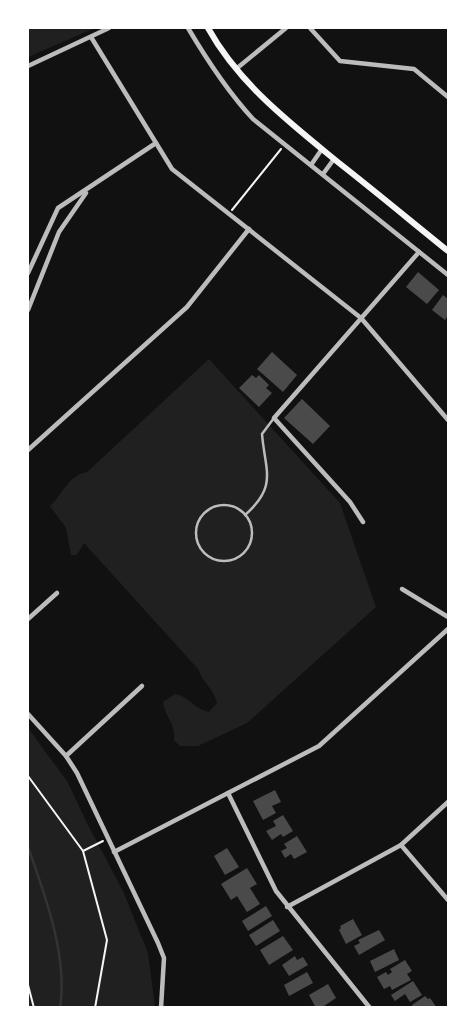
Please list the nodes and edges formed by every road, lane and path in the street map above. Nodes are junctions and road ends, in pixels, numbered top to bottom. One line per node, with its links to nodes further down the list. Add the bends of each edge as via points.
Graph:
1 (109, 28): 6 (street)
2 (188, 28): 11 (street, via 235,100)
3 (208, 28): 8 (main road)
4 (286, 28): 8 (street)
5 (310, 28): 9 (street, via 340,61 414,69)
6 (90, 37): 7 (street); 10 (street)
7 (28, 66)
8 (236, 69): 12 (main road, via 255,92)
9 (448, 98)
10 (156, 143): 16 (street); 17 (street, via 172,168)
11 (285, 144): 14 (street); 17 (path)
12 (322, 150): 13 (main road); 14 (street)
13 (334, 159): 15 (street); 19 (main road)
14 (311, 165): 15 (street)
15 (323, 174): 20 (street)
16 (86, 191): 21 (street, via 58,208); 23 (street, via 59,232)
17 (229, 214): 18 (street)
18 (249, 229): 24 (street); 27 (street, via 187,307)
19 (448, 251)
20 (420, 252): 22 (street); 24 (street)
21 (28, 273)
22 (448, 275)
23 (28, 310)
24 (362, 318): 25 (street); 26 (street)
25 (274, 418): 28 (lane, via 262,434 268,468 264,492 260,502); 29 (street, via 350,502)
26 (448, 420)
27 (28, 450)
28 (245, 515): 28 (lane, via 252,533 246,550 230,560 221,561 204,552 199,545 197,528 205,512 221,505 239,509)
29 (363, 522)
30 (402, 589): 32 (street)
31 (57, 593): 33 (street)
32 (448, 618)
33 (28, 619)
34 (448, 629): 39 (street, via 319,746)
35 (142, 686): 37 (street)
36 (28, 714): 37 (street)
37 (66, 756): 41 (street)
38 (28, 776): 43 (path)
39 (228, 793): 44 (street); 46 (street)
40 (448, 802): 42 (street)
41 (108, 839): 43 (path); 44 (street)
42 (401, 845): 45 (street); 46 (street)
43 (83, 851): 49 (path, via 107,940)
44 (114, 852): 50 (street, via 164,958)
45 (448, 900)
46 (287, 907): 51 (street)
47 (28, 985): 48 (path)
48 (34, 1008)
49 (95, 1008)
50 (161, 1008)
51 (370, 1008)

